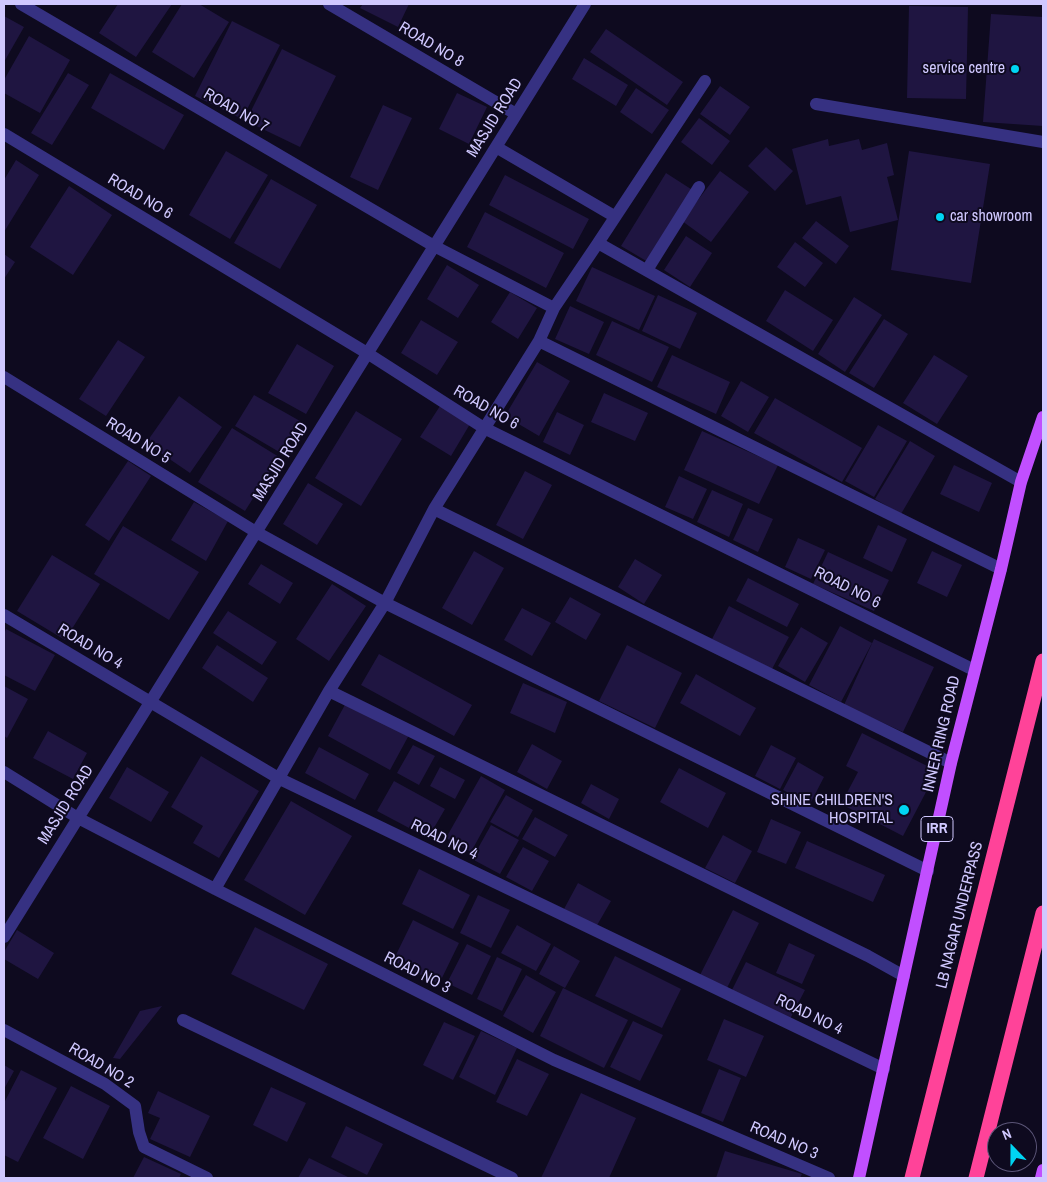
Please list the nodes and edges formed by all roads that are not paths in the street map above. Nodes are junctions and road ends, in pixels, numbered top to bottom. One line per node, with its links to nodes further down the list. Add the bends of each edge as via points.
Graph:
1 (21, 4): 13 (street, ROAD NO 7)
2 (329, 4): 6 (street, ROAD NO 8)
3 (581, 5): 6 (street, MASJID ROAD)
4 (705, 81): 11 (street)
5 (816, 104): 8 (street)
6 (516, 114): 9 (street, MASJID ROAD)
7 (4, 134): 17 (street, ROAD NO 6)
8 (1043, 142)
9 (496, 147): 11 (street); 13 (street, MASJID ROAD)
10 (700, 187): 14 (street)
11 (614, 216): 12 (street)
12 (598, 243): 14 (street); 15 (street)
13 (434, 246): 15 (street, ROAD NO 7); 17 (street, MASJID ROAD)
14 (647, 270): 21 (street)
15 (554, 308): 16 (street)
16 (539, 341): 20 (street); 24 (street)
17 (367, 353): 20 (street, ROAD NO 6); 23 (street, MASJID ROAD)
18 (4, 377): 23 (street, ROAD NO 5)
19 (1043, 417): 21 (main road, INNER RING ROAD / IRR)
20 (484, 428): 22 (street); 28 (street, ROAD NO 6)
21 (1021, 482): 24 (main road, INNER RING ROAD / IRR)
22 (434, 509): 25 (street); 31 (street)
23 (256, 532): 25 (street, ROAD NO 5); 30 (street, MASJID ROAD)
24 (1001, 569): 28 (main road, INNER RING ROAD / IRR)
25 (385, 603): 29 (street); 35 (street, ROAD NO 5)
26 (4, 615): 30 (street, ROAD NO 4)
27 (1043, 661): 48 (highway, LB NAGAR UNDERPASS)
28 (974, 670): 31 (main road, INNER RING ROAD / IRR)
29 (329, 691): 33 (street); 39 (street, via 860,951)
30 (150, 702): 33 (street, ROAD NO 4); 34 (street, MASJID ROAD)
31 (951, 763): 35 (main road, INNER RING ROAD / IRR)
32 (4, 772): 34 (street, ROAD NO 3)
33 (280, 779): 36 (street); 42 (street, ROAD NO 4)
34 (78, 818): 36 (street, ROAD NO 3); 38 (street, MASJID ROAD)
35 (928, 870): 39 (main road, INNER RING ROAD / IRR)
36 (215, 890): 46 (street, ROAD NO 3, via 554,1060)
37 (1043, 913): 49 (highway)
38 (4, 937)
39 (904, 976): 42 (main road, INNER RING ROAD / IRR)
40 (183, 1020): 45 (street)
41 (4, 1030): 44 (street, ROAD NO 2, via 105,1084 135,1106 144,1147)
42 (884, 1069): 47 (main road, INNER RING ROAD / IRR)
43 (1043, 1170): 50 (main road)
44 (207, 1178)
45 (512, 1178)
46 (829, 1178)
47 (859, 1178)
48 (912, 1178)
49 (976, 1178)
50 (1041, 1178)

